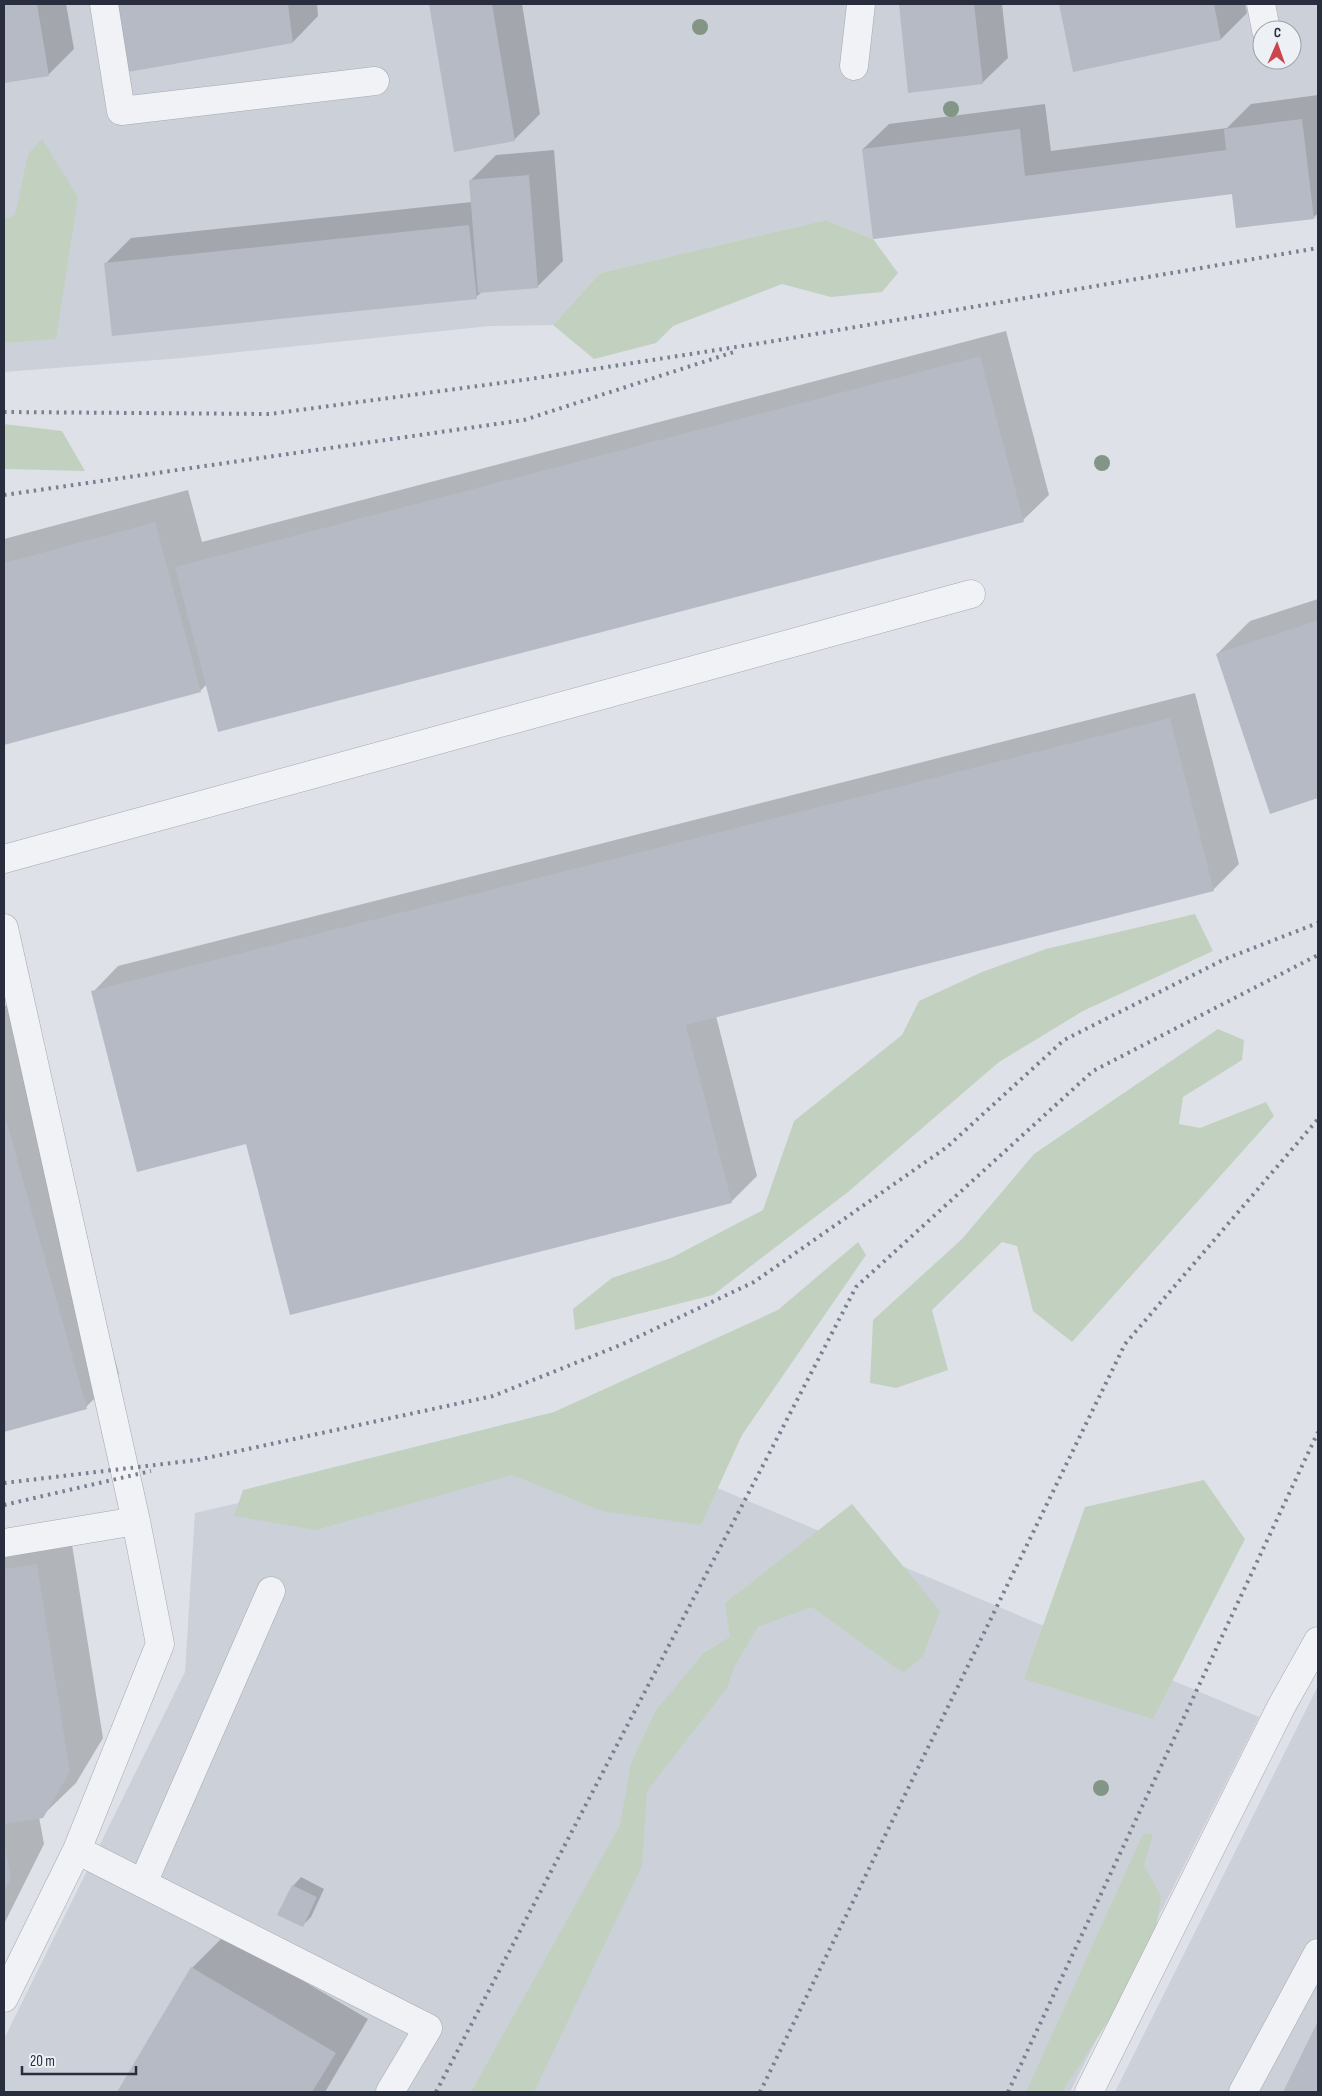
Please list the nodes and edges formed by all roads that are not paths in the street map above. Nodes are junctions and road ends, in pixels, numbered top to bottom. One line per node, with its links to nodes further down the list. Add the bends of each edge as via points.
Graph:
1 (104, 4): 6 (lane, via 121,111)
2 (861, 4): 5 (lane)
3 (1261, 4): 4 (lane)
4 (1264, 20)
5 (854, 66)
6 (375, 81)
7 (971, 594): 8 (lane)
8 (4, 859)
9 (4, 928): 10 (lane)
10 (136, 1521): 11 (lane); 14 (lane, via 160,1644)
11 (4, 1543)
12 (271, 1591): 15 (lane)
13 (1318, 1641): 19 (lane, via 1281,1707)
14 (77, 1850): 15 (lane); 17 (lane)
15 (143, 1883): 18 (lane, via 428,2028)
16 (1318, 1953): 20 (lane)
17 (4, 1998)
18 (390, 2092)
19 (1089, 2092)
20 (1243, 2092)

